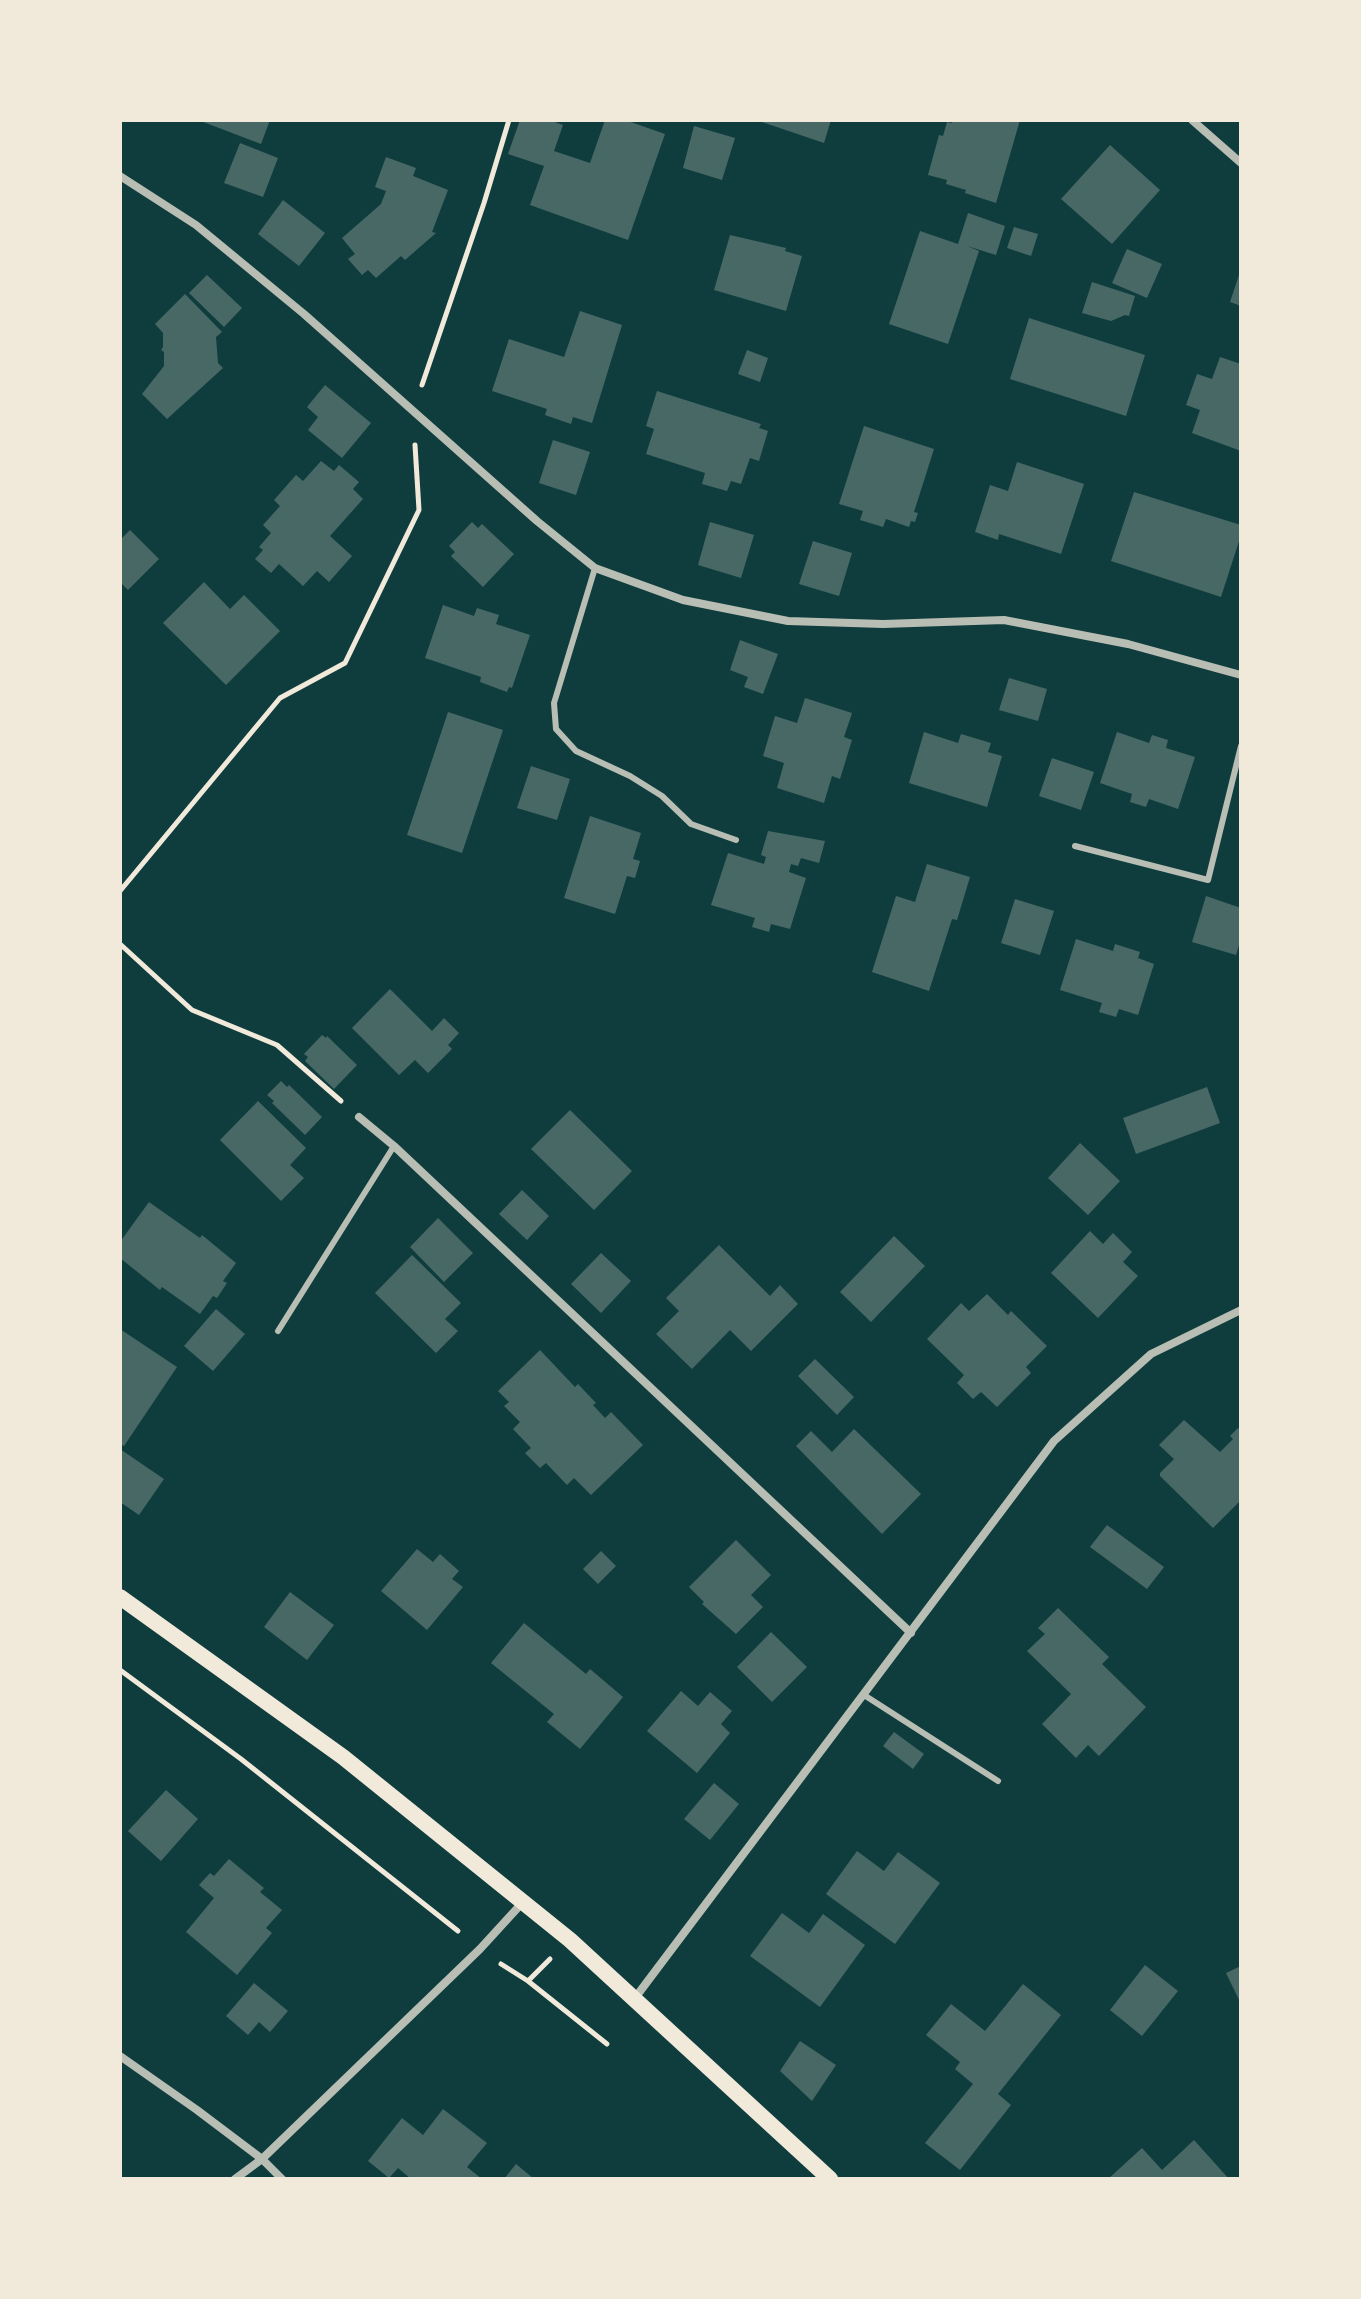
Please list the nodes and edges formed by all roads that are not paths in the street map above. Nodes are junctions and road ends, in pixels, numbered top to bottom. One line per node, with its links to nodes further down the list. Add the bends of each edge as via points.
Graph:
1 (1192, 120): 2 (street)
2 (1241, 163)
3 (120, 176): 4 (street, via 196,225)
4 (595, 568): 5 (street, via 683,600 788,621 1004,620 1128,644); 7 (lane, via 554,703 556,729 576,751 662,796 691,824)
5 (1241, 675)
6 (1241, 746): 8 (lane, via 1208,880)
7 (736, 840)
8 (1075, 846)
9 (359, 1117): 10 (street)
10 (394, 1146): 12 (lane); 14 (street)
11 (1241, 1310): 14 (street, via 1151,1354 1054,1441)
12 (278, 1331)
13 (120, 1597): 17 (main road, via 347,1760)
14 (911, 1633): 15 (street)
15 (864, 1695): 16 (lane); 18 (street)
16 (998, 1781)
17 (523, 1902): 18 (main road); 20 (street)
18 (635, 1998): 23 (main road)
19 (120, 2056): 20 (street)
20 (262, 2159): 21 (street); 22 (street)
21 (235, 2179)
22 (282, 2179)
23 (830, 2179)

